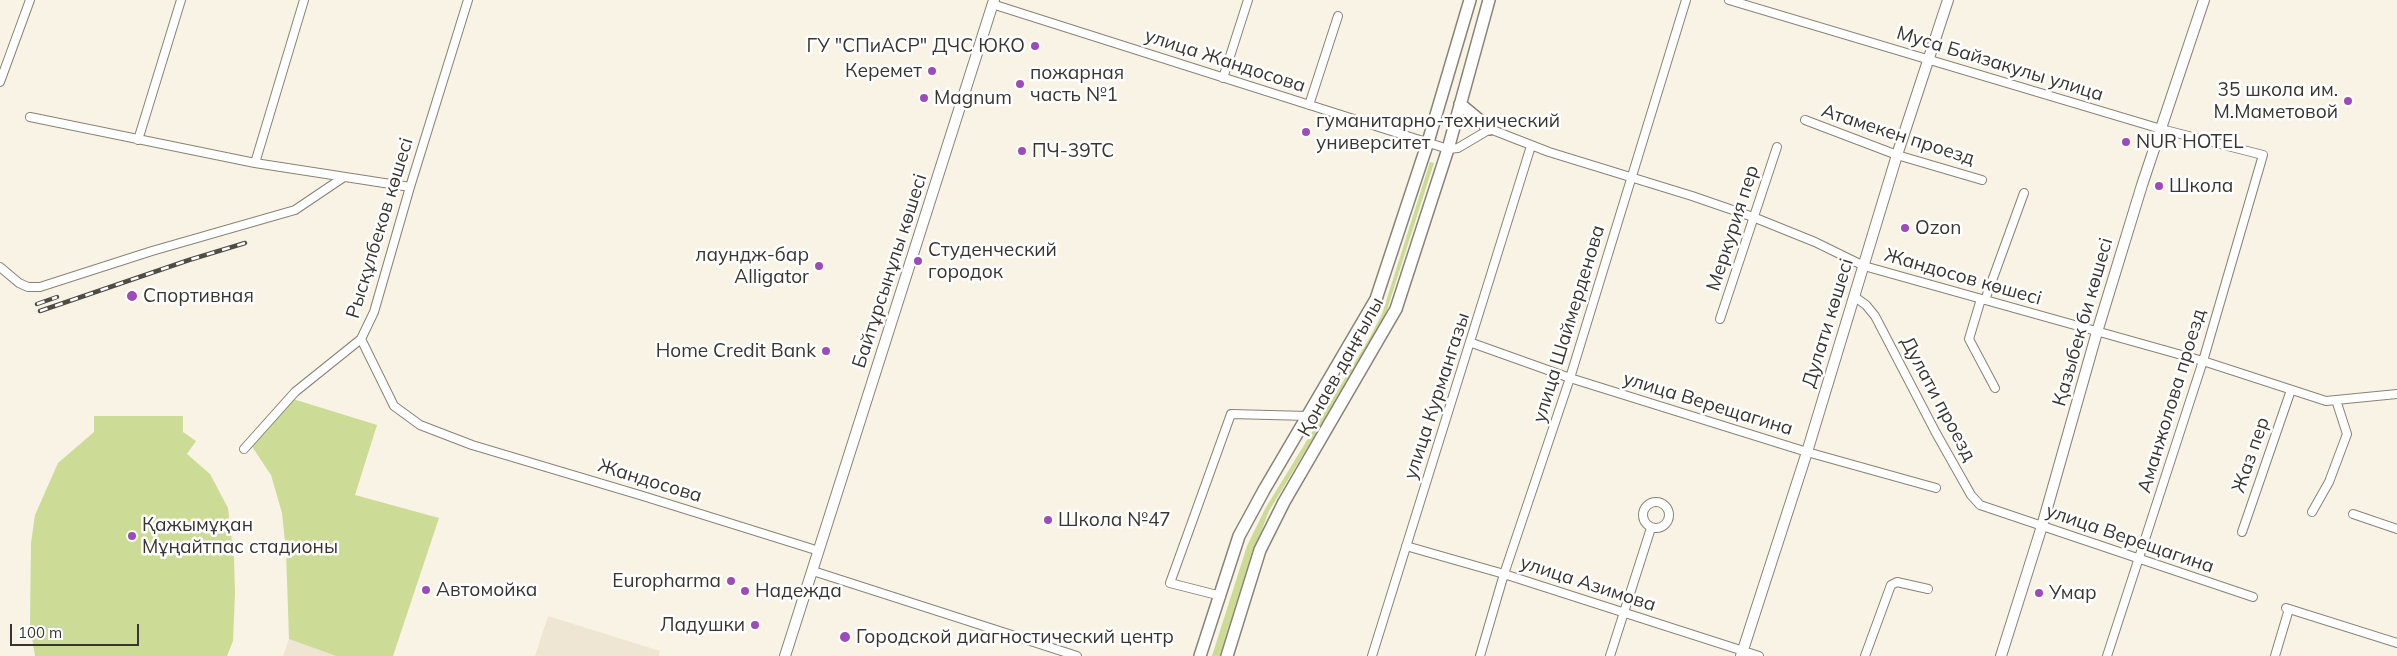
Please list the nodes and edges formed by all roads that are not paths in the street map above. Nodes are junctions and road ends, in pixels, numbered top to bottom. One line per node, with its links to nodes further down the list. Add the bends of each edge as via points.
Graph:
1 (30, 0): 16 (street)
2 (181, 0): 23 (street)
3 (304, 0): 30 (street)
4 (468, 0): 34 (street, Рысқұлбеков көшесі)
5 (1248, 0): 15 (street)
6 (1470, 0): 24 (main road, Қонаев даңғылы)
7 (1489, 0): 18 (main road, Қонаев даңғылы)
8 (1686, 0): 32 (street, улица Шаймерденова)
9 (1730, 0): 14 (street, Муса Байзакулы улица)
10 (1948, 0): 14 (main road, Дулати көшесі)
11 (2204, 0): 22 (main road, Қазыбек би көшесі)
12 (993, 2): 15 (street, улица Жандосова); 63 (main road, Байтұрсынұлы көшесі)
13 (1338, 16): 17 (street)
14 (1928, 60): 22 (street, Муса Байзакулы улица); 28 (main road, Дулати көшесі)
15 (1224, 78): 17 (street, улица Жандосова)
16 (0, 82)
17 (1309, 104): 24 (street, улица Жандосова)
18 (1460, 104): 21 (main road); 27 (main road, Қонаев даңғылы)
19 (30, 117): 23 (street)
20 (1805, 120): 28 (street, Атамекен проезд)
21 (1490, 129): 25 (street, Жандосов көшесі); 27 (street, via 1458,148)
22 (2161, 129): 29 (street, Муса Байзакулы улица); 42 (main road, Қазыбек би көшесі)
23 (138, 140): 30 (street)
24 (1428, 142): 27 (street, улица Жандосова); 51 (main road, Қонаев даңғылы, via 1376,300)
25 (1531, 146): 32 (street, Жандосов көшесі); 44 (street, улица Курмангазы)
26 (1777, 146): 36 (street, Меркурия пер)
27 (1448, 149): 77 (main road, Қонаев даңғылы, via 1396,309 1284,502 1260,550)
28 (1897, 155): 33 (street, Атамекен проезд); 37 (main road, Дулати көшесі)
29 (2263, 155): 45 (street, Аманжолова проезд)
30 (255, 163): 31 (street)
31 (344, 176): 34 (street); 38 (street, via 295,210 40,287 28,288)
32 (1630, 179): 36 (street, Жандосов көшесі); 46 (street, улица Шаймерденова)
33 (1982, 180)
34 (410, 187): 43 (street, Рысқұлбеков көшесі, via 374,312)
35 (2024, 193): 40 (street)
36 (1753, 217): 37 (street, Жандосов көшесі); 41 (street, Меркурия пер)
37 (1864, 266): 39 (main road, Дулати көшесі); 40 (street, Жандосов көшесі)
38 (0, 267)
39 (1855, 297): 53 (main road, Дулати көшесі); 55 (street, Дулати проезд, via 1875,316 1971,494 1980,504)
40 (1983, 299): 42 (street, Жандосов көшесі); 47 (street, via 1969,339)
41 (1720, 319)
42 (2097, 332): 45 (street, Жандосов көшесі); 58 (main road, Қазыбек би көшесі)
43 (361, 340): 52 (street, Рысқұлбеков көшесі, via 295,392); 63 (street, Жандосова, via 394,406 420,425 472,445)
44 (1472, 343): 46 (street, улица Верещагина); 62 (street, улица Курмангазы)
45 (2203, 362): 48 (street, Жандосов көшесі); 64 (street, Аманжолова проезд)
46 (1570, 378): 53 (street, улица Верещагина); 66 (street, улица Шаймерденова)
47 (1995, 388)
48 (2291, 390): 50 (street, Жандосов көшесі, via 2326,401); 61 (street, Жаз пер)
49 (2397, 394): 50 (street, Жандосов көшесі)
50 (2336, 400): 56 (street, via 2347,434 2329,482)
51 (1308, 416): 68 (main road, Қонаев даңғылы, via 1239,536); 68 (street, via 1230,414 1170,583)
52 (244, 449)
53 (1807, 452): 54 (street, улица Верещагина); 72 (main road, Дулати көшесі)
54 (1936, 488)
55 (1996, 512): 58 (street, улица Верещагина)
56 (2312, 512)
57 (2353, 514): 60 (street)
58 (2042, 526): 64 (street, улица Верещагина); 83 (main road, Қазыбек би көшесі)
59 (1651, 528): 70 (street)
60 (2397, 529)
61 (2242, 532)
62 (1406, 546): 66 (street, улица Азимова); 78 (street, улица Курмангазы)
63 (819, 551): 65 (main road, Байтұрсынұлы көшесі)
64 (2140, 560): 69 (street, улица Верещагина); 73 (street, Аманжолова проезд)
65 (813, 571): 74 (main road); 75 (street)
66 (1504, 574): 70 (street, улица Азимова); 79 (street, улица Шаймерденова)
67 (1928, 589): 82 (street, via 1897,582 1891,585)
68 (1221, 596): 76 (main road, Қонаев даңғылы)
69 (2253, 597)
70 (1624, 613): 72 (street, улица Азимова); 80 (street)
71 (2397, 643): 84 (street, via 2288,608)
72 (1741, 653): 81 (street, улица Азимова)
73 (2110, 655)
74 (785, 656)
75 (1078, 656)
76 (1200, 656)
77 (1227, 656)
78 (1372, 656)
79 (1480, 656)
80 (1610, 656)
81 (1759, 656)
82 (1866, 656)
83 (2001, 656)
84 (2275, 656)

